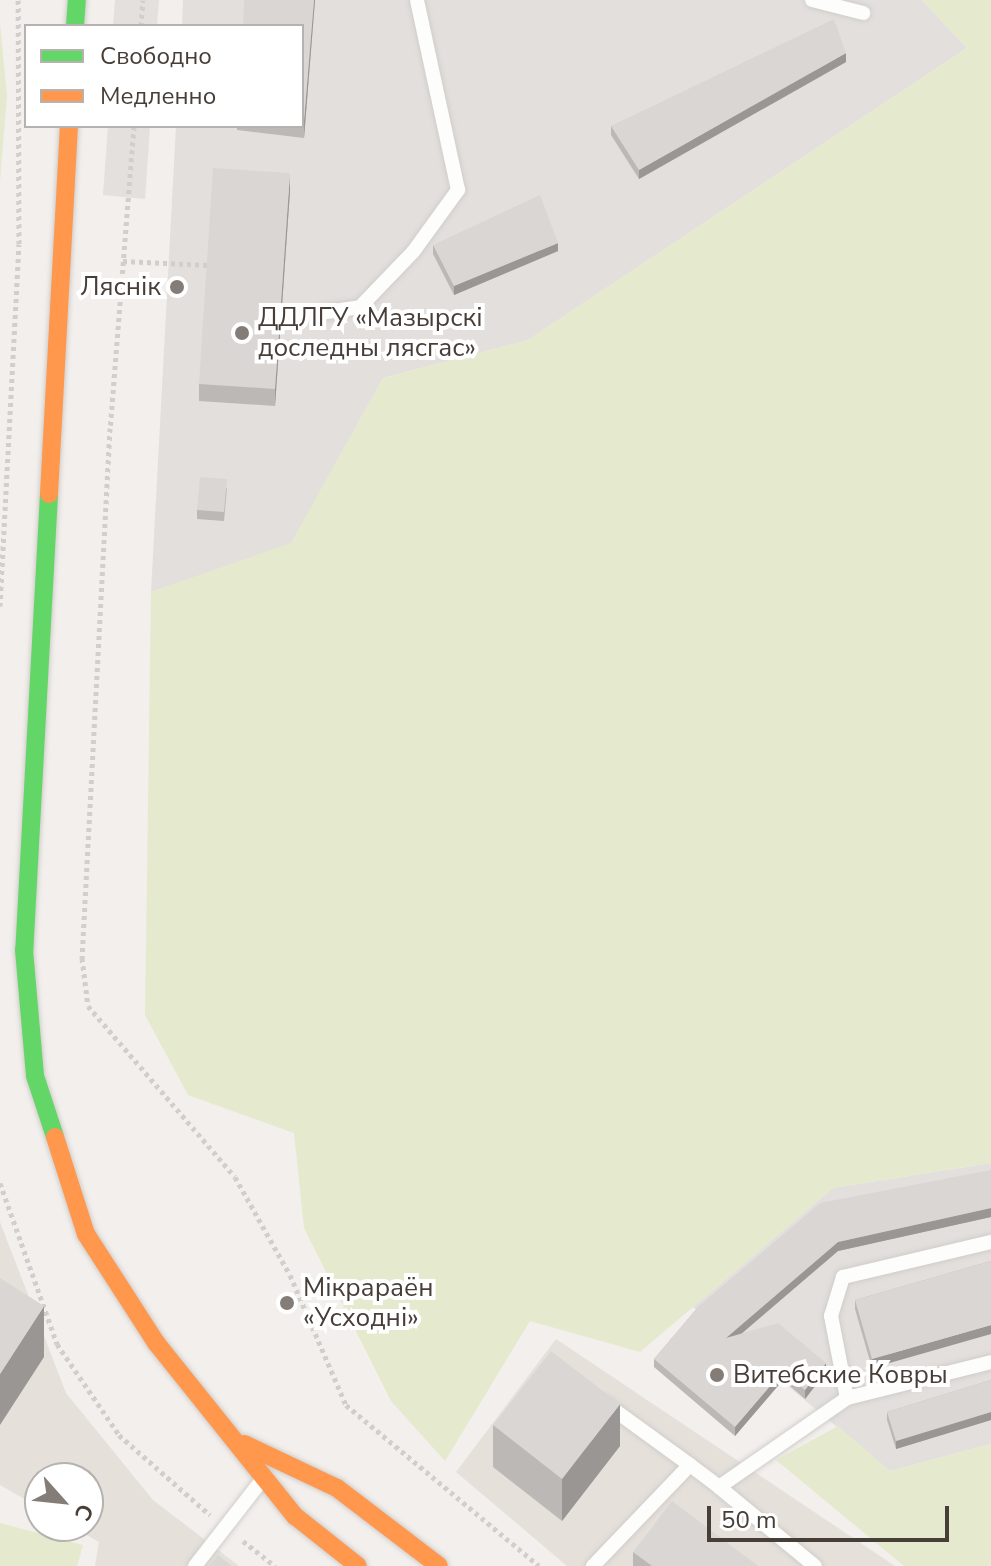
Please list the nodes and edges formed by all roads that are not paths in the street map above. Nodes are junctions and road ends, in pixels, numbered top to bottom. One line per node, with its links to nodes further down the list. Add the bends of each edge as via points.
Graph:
1 (77, 0): 5 (main road)
2 (417, 0): 7 (lane, via 458,190 413,252 360,307)
3 (812, 0): 4 (lane)
4 (863, 13)
5 (75, 24)
6 (69, 128): 12 (main road, via 24,950 35,1076 86,1234 157,1344)
7 (320, 313)
8 (991, 1242): 11 (lane, via 843,1277 831,1316)
9 (991, 1362): 11 (lane)
10 (594, 1395): 13 (lane)
11 (847, 1398): 15 (lane)
12 (237, 1441): 14 (main road); 18 (main road, via 337,1488)
13 (690, 1465): 15 (lane); 19 (lane)
14 (265, 1476): 16 (lane); 17 (main road, via 295,1516)
15 (719, 1487): 20 (lane)
16 (195, 1566)
17 (358, 1566)
18 (439, 1566)
19 (593, 1566)
20 (815, 1566)

